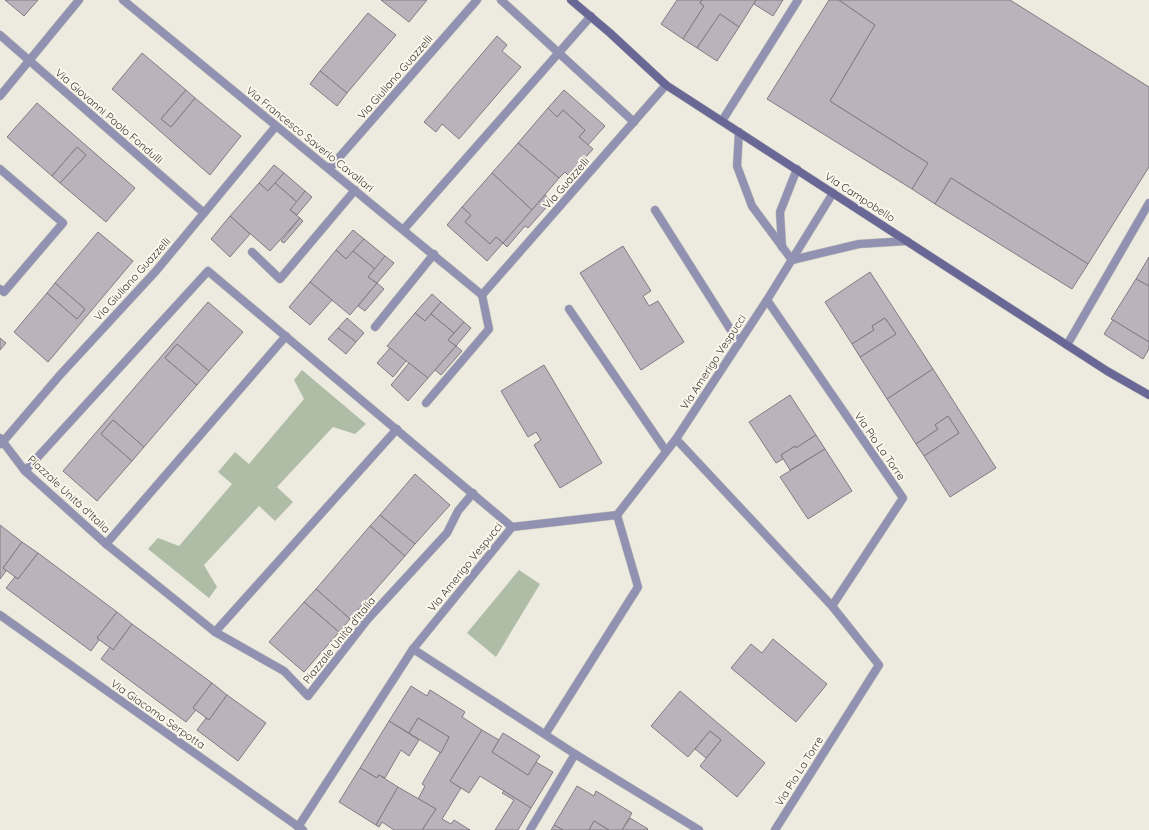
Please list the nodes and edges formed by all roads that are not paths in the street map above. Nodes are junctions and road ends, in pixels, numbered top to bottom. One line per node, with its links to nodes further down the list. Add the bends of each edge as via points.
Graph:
1 (79, 0): 10 (street)
2 (123, 0): 15 (street, Via Francesco Saverio Cavallari)
3 (477, 0): 18 (street, Via Giuliano Guazzelli)
4 (501, 0): 9 (street)
5 (571, 0): 7 (main road, Via Campobello)
6 (798, 0): 13 (street)
7 (591, 16): 9 (street); 11 (main road, Via Campobello)
8 (0, 35): 10 (street, Via Giovanni Paolo Fondulli)
9 (559, 52): 14 (street); 25 (street)
10 (30, 61): 12 (street); 24 (street, Via Giovanni Paolo Fondulli)
11 (666, 85): 13 (main road, Via Campobello); 14 (street, Via Guazzelli)
12 (0, 96)
13 (722, 121): 16 (main road, Via Campobello)
14 (634, 122): 32 (street, Via Guazzelli)
15 (276, 126): 18 (street, Via Francesco Saverio Cavallari); 24 (street, Via Giuliano Guazzelli)
16 (739, 132): 19 (main road, Via Campobello); 27 (street, via 737,166 752,206)
17 (0, 169): 31 (street, via 63,223 4,292)
18 (330, 169): 20 (street, Via Francesco Saverio Cavallari)
19 (797, 169): 21 (main road, Via Campobello); 27 (street, via 780,212)
20 (356, 190): 25 (street, Via Francesco Saverio Cavallari); 28 (street, via 280,279)
21 (833, 193): 26 (main road, Via Campobello); 30 (street, Via Amerigo Vespucci)
22 (1149, 203): 38 (street)
23 (655, 210): 37 (street)
24 (204, 213): 43 (street, Via Giuliano Guazzelli, via 156,271)
25 (404, 229): 29 (street, Via Francesco Saverio Cavallari)
26 (907, 241): 30 (street, via 859,244); 38 (main road, Via Campobello)
27 (782, 247): 30 (street)
28 (252, 252)
29 (434, 254): 32 (street, Via Francesco Saverio Cavallari); 35 (street)
30 (792, 260): 33 (street, Via Amerigo Vespucci)
31 (0, 289)
32 (482, 295): 40 (street, via 489,329)
33 (767, 300): 37 (street, Via Amerigo Vespucci); 50 (street, Via Pio La Torre, via 903,498)
34 (569, 310): 44 (street)
35 (375, 327)
36 (286, 336): 41 (street); 45 (street, via 208,271); 49 (street, Piazzale Unità d'Italia)
37 (739, 343): 42 (street, Via Amerigo Vespucci)
38 (1067, 345): 39 (main road, Via Campobello)
39 (1149, 395)
40 (426, 403)
41 (397, 429): 46 (street); 52 (street)
42 (676, 438): 44 (street, Via Amerigo Vespucci); 50 (street, Via Pio La Torre)
43 (1, 441): 45 (street, Piazzale Unità d'Italia)
44 (666, 451): 47 (street, Via Amerigo Vespucci)
45 (25, 471): 49 (street, Piazzale Unità d'Italia)
46 (473, 494): 48 (street); 52 (street, Piazzale Unità d'Italia, via 458,510 447,533 367,620 308,696 284,672)
47 (617, 515): 48 (street, Via Amerigo Vespucci); 54 (street, via 638,586)
48 (512, 527): 53 (street, Via Amerigo Vespucci)
49 (106, 544): 52 (street, Piazzale Unità d'Italia)
50 (832, 606): 59 (street, Via Pio La Torre, via 879,665)
51 (0, 615): 56 (street, Via Giacomo Serpotta)
52 (215, 632)
53 (413, 649): 54 (street); 56 (street, Via Amerigo Vespucci)
54 (546, 733): 55 (street)
55 (575, 754): 57 (street); 58 (street)
56 (301, 828)
57 (530, 830)
58 (699, 830)
59 (775, 830)

